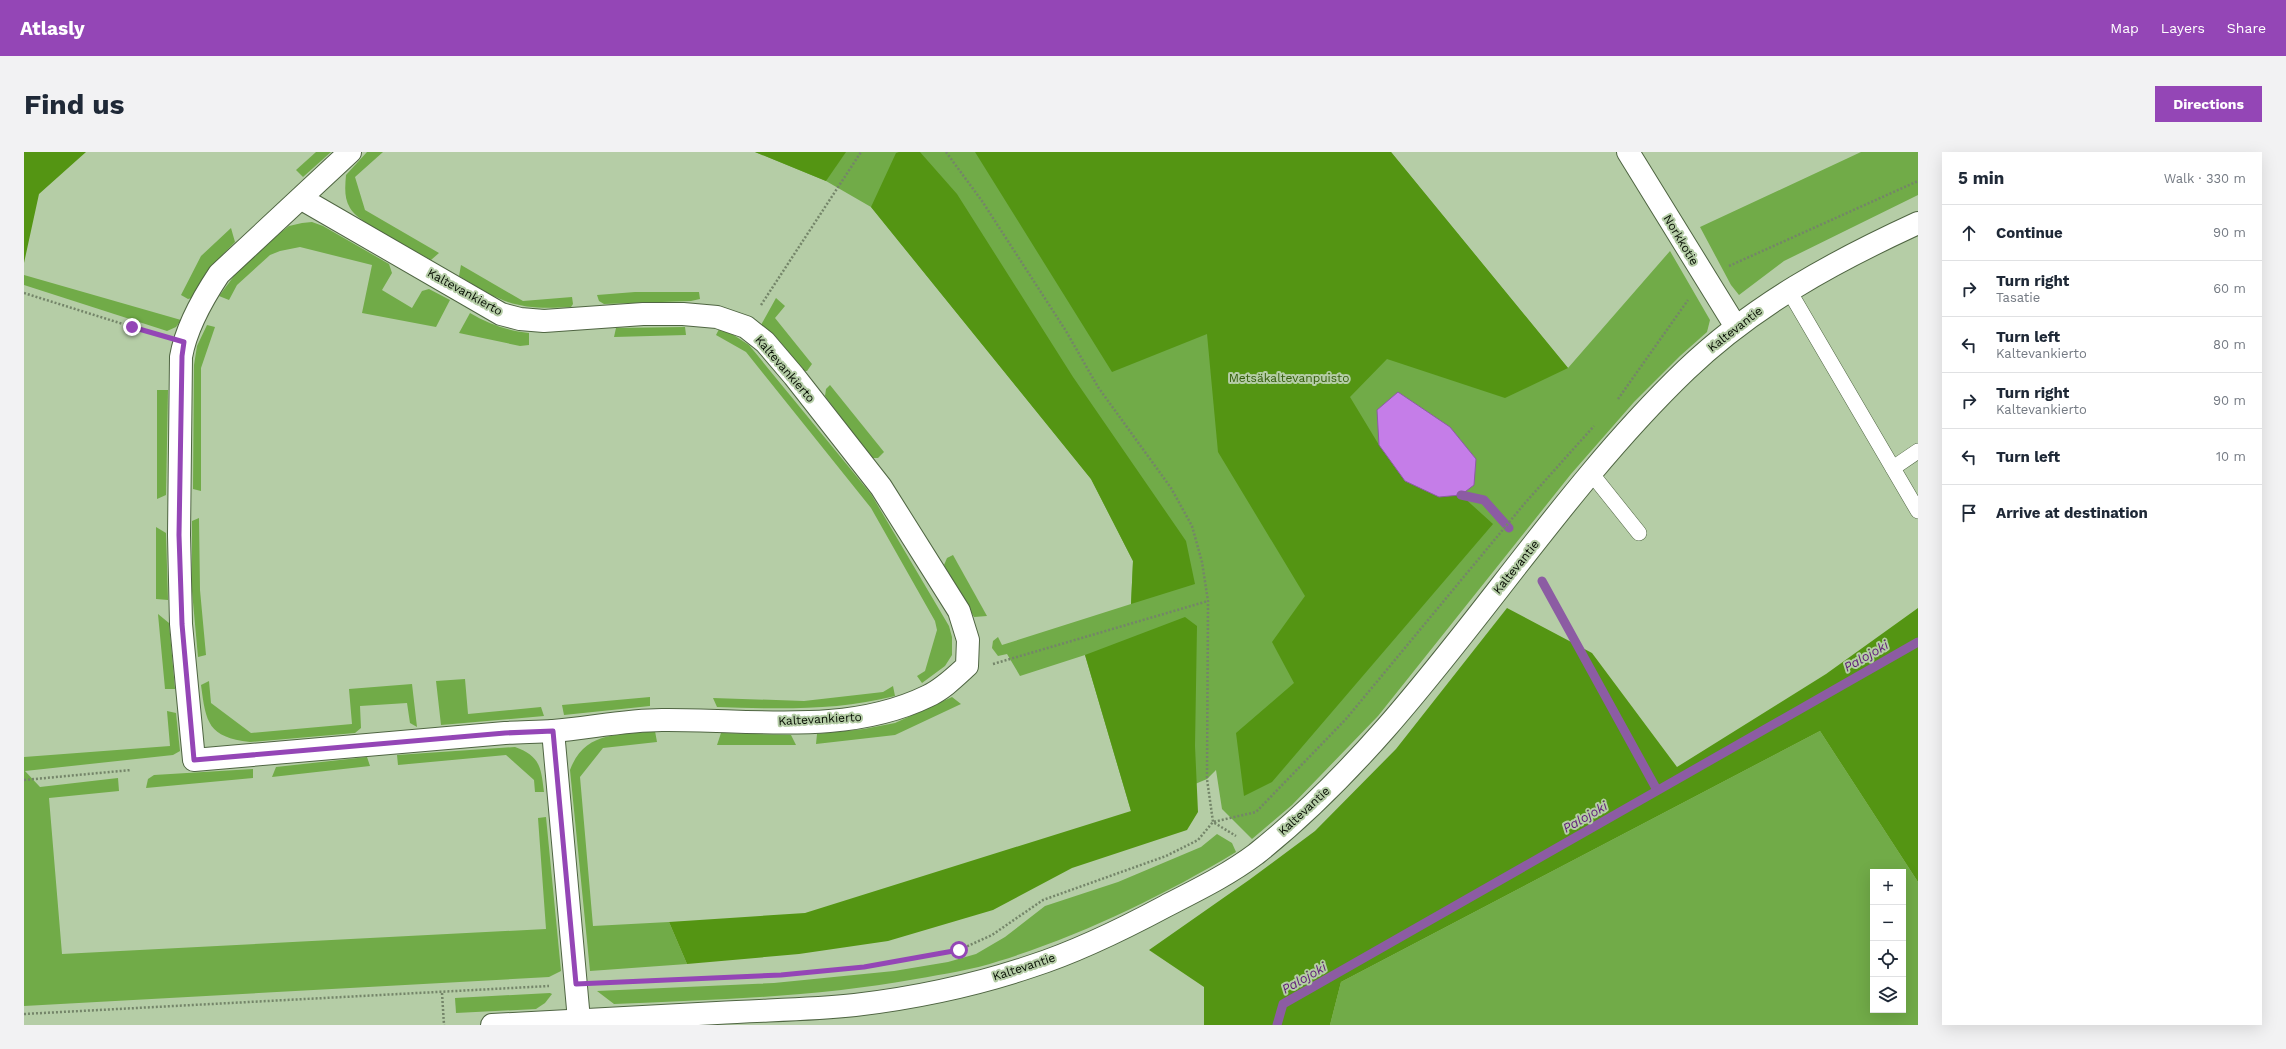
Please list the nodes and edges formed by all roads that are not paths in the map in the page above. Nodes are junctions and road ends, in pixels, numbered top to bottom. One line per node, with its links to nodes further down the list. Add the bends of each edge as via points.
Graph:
1 (350, 152): 3 (street)
2 (1628, 152): 6 (street, Norkkotie)
3 (302, 199): 12 (street, Kaltevankierto, via 219,274 184,342 179,535 182,624 194,760); 12 (street, Kaltevankierto, via 501,314 544,321 643,314 683,314 717,317 746,327 764,342 794,376 881,487 959,611 968,640 967,666 944,686 896,710 861,718 816,721 651,720)
4 (1918, 223): 5 (street, Kaltevantie, via 1856,252)
5 (1788, 289): 6 (street, Kaltevantie); 8 (lane)
6 (1736, 327): 9 (street, Kaltevantie, via 1686,370)
7 (1918, 451): 8 (lane)
8 (1893, 468): 10 (lane)
9 (1591, 473): 11 (lane); 13 (street, Kaltevantie, via 1402,709 1351,767 1254,856 1221,877 1122,930 1034,966 976,982 855,1005)
10 (1918, 511)
11 (1639, 533)
12 (553, 731): 13 (street)
13 (579, 1020): 14 (street, Kaltevantie)
14 (492, 1025)

